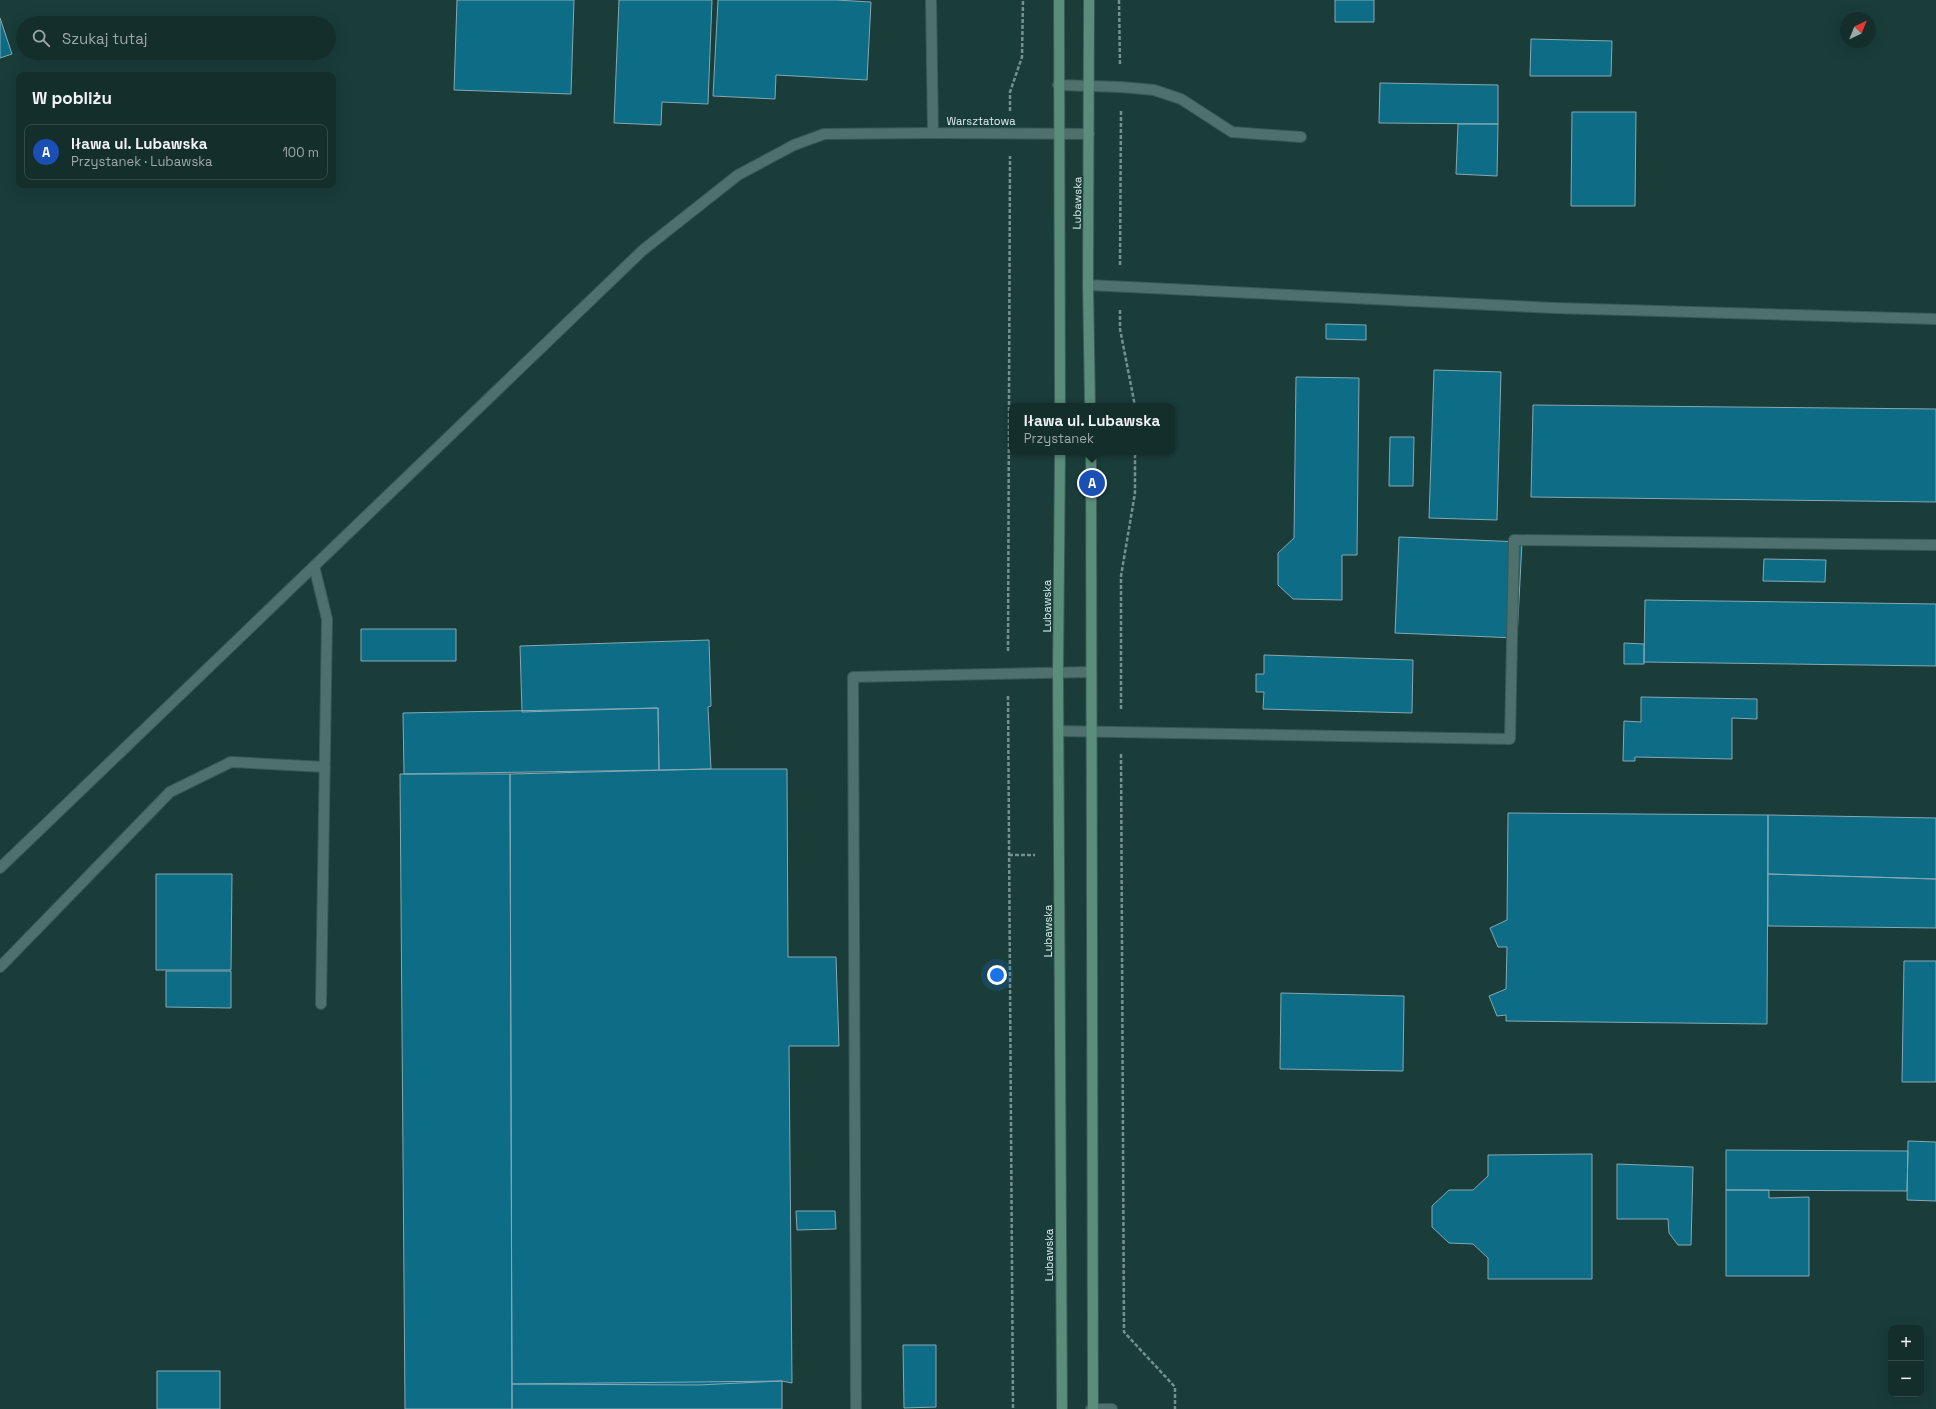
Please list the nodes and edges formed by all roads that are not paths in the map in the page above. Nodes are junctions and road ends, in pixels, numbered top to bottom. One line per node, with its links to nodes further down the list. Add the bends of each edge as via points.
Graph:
1 (931, 0): 6 (street, Warsztatowa)
2 (1059, 0): 4 (main road, Lubawska)
3 (1089, 0): 5 (main road, Lubawska)
4 (1058, 85): 5 (street); 7 (main road, Lubawska)
5 (1089, 85): 8 (main road, Lubawska); 9 (street, via 1154,90 1180,99 1232,132)
6 (934, 133): 7 (street, Warsztatowa); 17 (street, via 824,134 794,145 738,175 643,250)
7 (1059, 133): 8 (street, Warsztatowa); 12 (main road, Lubawska)
8 (1089, 134): 10 (main road, Lubawska)
9 (1301, 137)
10 (1088, 285): 11 (street, via 1554,308); 13 (main road, Lubawska)
11 (1936, 319)
12 (1060, 403)
13 (1090, 403)
14 (1060, 455): 19 (main road, Lubawska)
15 (1092, 455): 18 (main road)
16 (1936, 545): 21 (street, via 1514,540 1510,739)
17 (314, 566): 22 (street, via 327,619); 23 (street)
18 (1091, 672): 19 (street); 21 (main road)
19 (1058, 673): 20 (main road, Lubawska); 26 (street, via 853,677)
20 (1059, 731): 21 (street); 27 (main road, Lubawska)
21 (1091, 732): 28 (main road)
22 (325, 767): 24 (street, via 231,762 170,792); 25 (street)
23 (0, 868)
24 (0, 967)
25 (321, 1004)
26 (856, 1409)
27 (1062, 1409)
28 (1092, 1409): 29 (street)
29 (1112, 1409)

